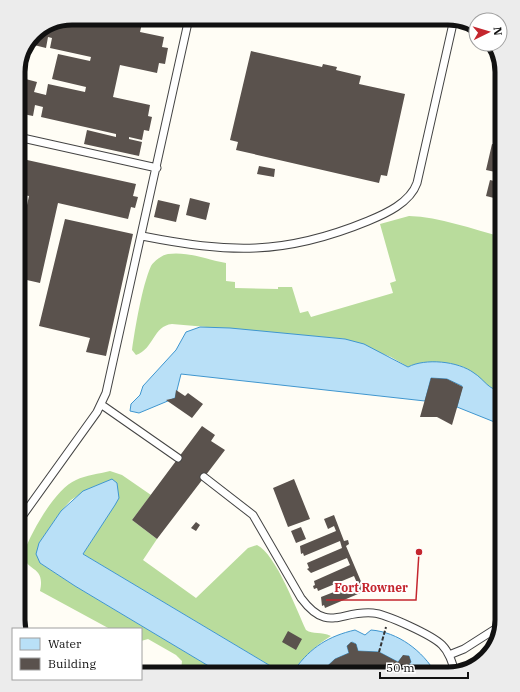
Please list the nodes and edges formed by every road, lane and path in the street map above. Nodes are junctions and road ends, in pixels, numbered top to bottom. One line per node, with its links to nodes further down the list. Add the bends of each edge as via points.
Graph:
1 (188, 25): 4 (lane)
2 (453, 25): 5 (lane, via 417,184 409,196 394,208 376,218 334,233 300,243 268,248 220,248)
3 (25, 139): 4 (lane)
4 (157, 168): 5 (lane)
5 (142, 236): 6 (lane)
6 (102, 405): 7 (lane); 9 (lane)
7 (178, 458)
8 (204, 477): 13 (lane, via 253,515 301,598 316,614 334,618 362,613 381,614 436,640)
9 (25, 512)
10 (385, 629): 12 (path)
11 (494, 630): 13 (lane, via 464,649)
12 (379, 652)
13 (449, 655): 14 (lane)
14 (453, 667)

